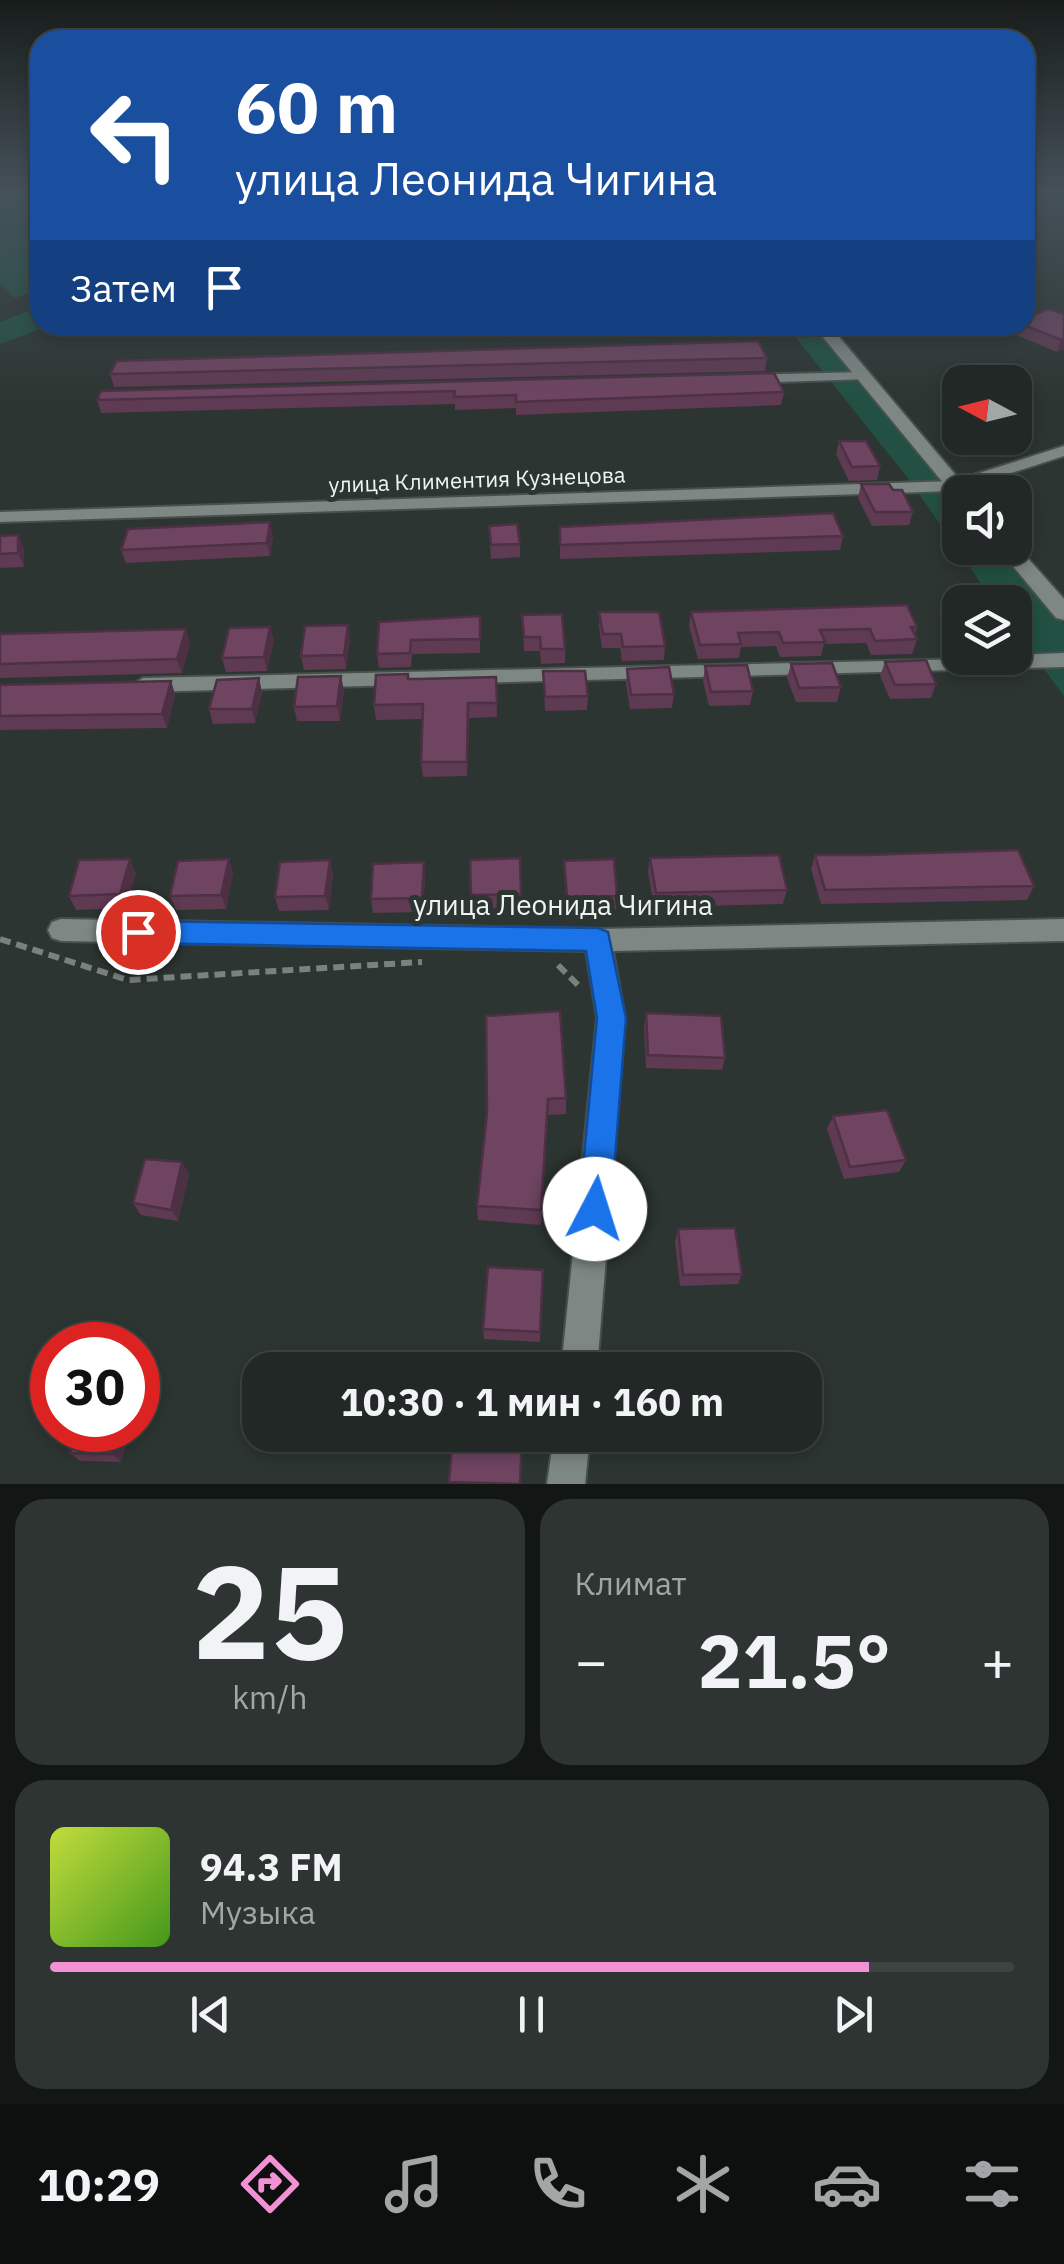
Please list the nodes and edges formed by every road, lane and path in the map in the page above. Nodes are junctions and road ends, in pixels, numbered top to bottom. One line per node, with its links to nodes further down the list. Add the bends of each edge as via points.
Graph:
1 (829, 335): 2 (street)
2 (864, 376): 3 (street); 5 (street)
3 (724, 379)
4 (1064, 450): 6 (street, улица Климентия Кузнецова)
5 (946, 475)
6 (996, 475)
7 (942, 489): 8 (street, улица Климентия Кузнецова)
8 (0, 517)
9 (1023, 565): 10 (street)
10 (1064, 613)
11 (1064, 660): 12 (street)
12 (118, 686)
13 (61, 930): 16 (street, улица Леонида Чигина)
14 (1064, 930): 16 (street, улица Леонида Чигина)
15 (0, 939): 17 (path, via 128,980)
16 (598, 940): 18 (path, via 558,964); 19 (street, via 611,1018)
17 (441, 963)
18 (538, 964)
19 (581, 1352)
20 (570, 1452): 21 (street)
21 (566, 1484)

